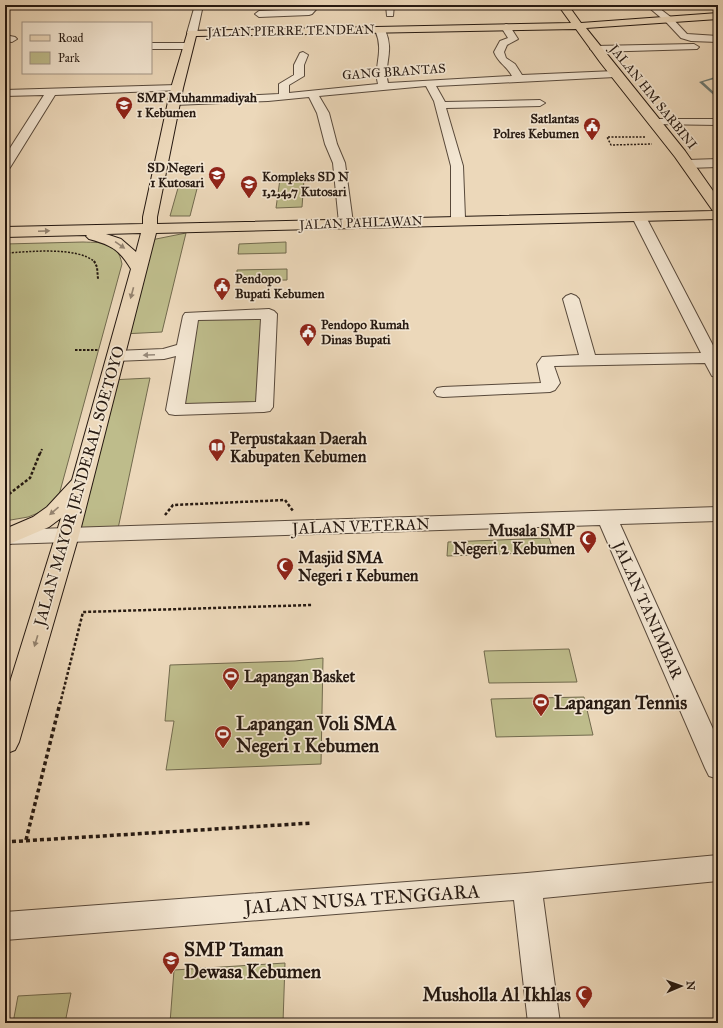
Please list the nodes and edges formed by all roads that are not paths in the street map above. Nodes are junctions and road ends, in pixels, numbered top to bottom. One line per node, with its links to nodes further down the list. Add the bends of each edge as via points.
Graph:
1 (200, 5): 11 (street)
2 (316, 5): 5 (street, via 309,12)
3 (563, 5): 8 (main road, JALAN HM SARBINI)
4 (650, 5): 7 (street)
5 (259, 14)
6 (718, 16): 7 (main road, JALAN PIERRE TENDEAN)
7 (669, 20): 8 (main road, JALAN PIERRE TENDEAN); 12 (street, via 684,36)
8 (578, 26): 9 (main road, JALAN PIERRE TENDEAN); 16 (main road, JALAN HM SARBINI)
9 (506, 27): 10 (main road, JALAN PIERRE TENDEAN); 19 (street, via 513,39 503,43 499,52 502,60 511,66)
10 (380, 30): 11 (main road, JALAN PIERRE TENDEAN); 21 (street, via 385,49 381,72)
11 (192, 33): 14 (main road, JALAN PIERRE TENDEAN)
12 (718, 39)
13 (152, 46): 14 (street)
14 (188, 46): 22 (main road, JALAN PIERRE TENDEAN)
15 (694, 48): 16 (street)
16 (596, 49): 18 (main road, JALAN HM SARBINI)
17 (303, 55): 26 (street, via 299,65 299,76 284,84)
18 (615, 74): 19 (street, GANG BRANTAS); 30 (main road, JALAN HM SARBINI)
19 (518, 78): 20 (street, GANG BRANTAS)
20 (429, 83): 21 (street, GANG BRANTAS); 29 (street)
21 (384, 87): 25 (street, GANG BRANTAS)
22 (177, 88): 23 (street); 27 (main road, JALAN PIERRE TENDEAN)
23 (52, 91): 24 (street); 34 (street)
24 (5, 93)
25 (312, 93): 26 (street, GANG BRANTAS); 39 (street, via 323,113 339,163)
26 (284, 96): 27 (street, GANG BRANTAS)
27 (175, 102): 40 (main road, JALAN PIERRE TENDEAN)
28 (540, 103): 29 (street, via 464,109)
29 (440, 105): 38 (street, via 458,175)
30 (655, 122): 31 (street); 33 (main road, JALAN HM SARBINI)
31 (718, 122)
32 (718, 163): 33 (street)
33 (687, 164): 35 (main road, JALAN HM SARBINI)
34 (5, 166)
35 (718, 208)
36 (718, 215): 37 (main road, JALAN PAHLAWAN)
37 (639, 217): 38 (main road, JALAN PAHLAWAN); 48 (street)
38 (456, 220): 39 (main road, JALAN PAHLAWAN)
39 (346, 223): 40 (main road, JALAN PAHLAWAN)
40 (149, 229): 41 (main road); 43 (main road, JALAN MAYOR JENDERAL SOETOYO)
41 (69, 231): 42 (main road, one-way to 41); 43 (main road, one-way to 43, via 119,242)
42 (5, 232)
43 (139, 268): 46 (main road, JALAN MAYOR JENDERAL SOETOYO, one-way to 46)
44 (571, 299): 47 (street)
45 (184, 348): 45 (street, via 190,316 269,314 264,407 175,410); 46 (street, via 164,354)
46 (118, 350): 50 (main road, JALAN MAYOR JENDERAL SOETOYO)
47 (588, 360): 48 (street); 49 (street, via 548,361 545,364 551,383 544,388)
48 (714, 365)
49 (443, 392)
50 (81, 483): 53 (main road, JALAN MAYOR JENDERAL SOETOYO); 54 (main road, one-way to 54, via 55,512 41,522)
51 (718, 514): 52 (street, JALAN VETERAN)
52 (607, 518): 53 (street, JALAN VETERAN); 56 (street, JALAN TANIMBAR)
53 (68, 535): 54 (street, JALAN VETERAN); 55 (main road, JALAN MAYOR JENDERAL SOETOYO, one-way to 55)
54 (6, 537)
55 (5, 742)
56 (718, 768)
57 (718, 868): 58 (street, JALAN NUSA TENGGARA)
58 (527, 886): 59 (street, JALAN NUSA TENGGARA); 60 (street)
59 (5, 926)
60 (544, 1023)

